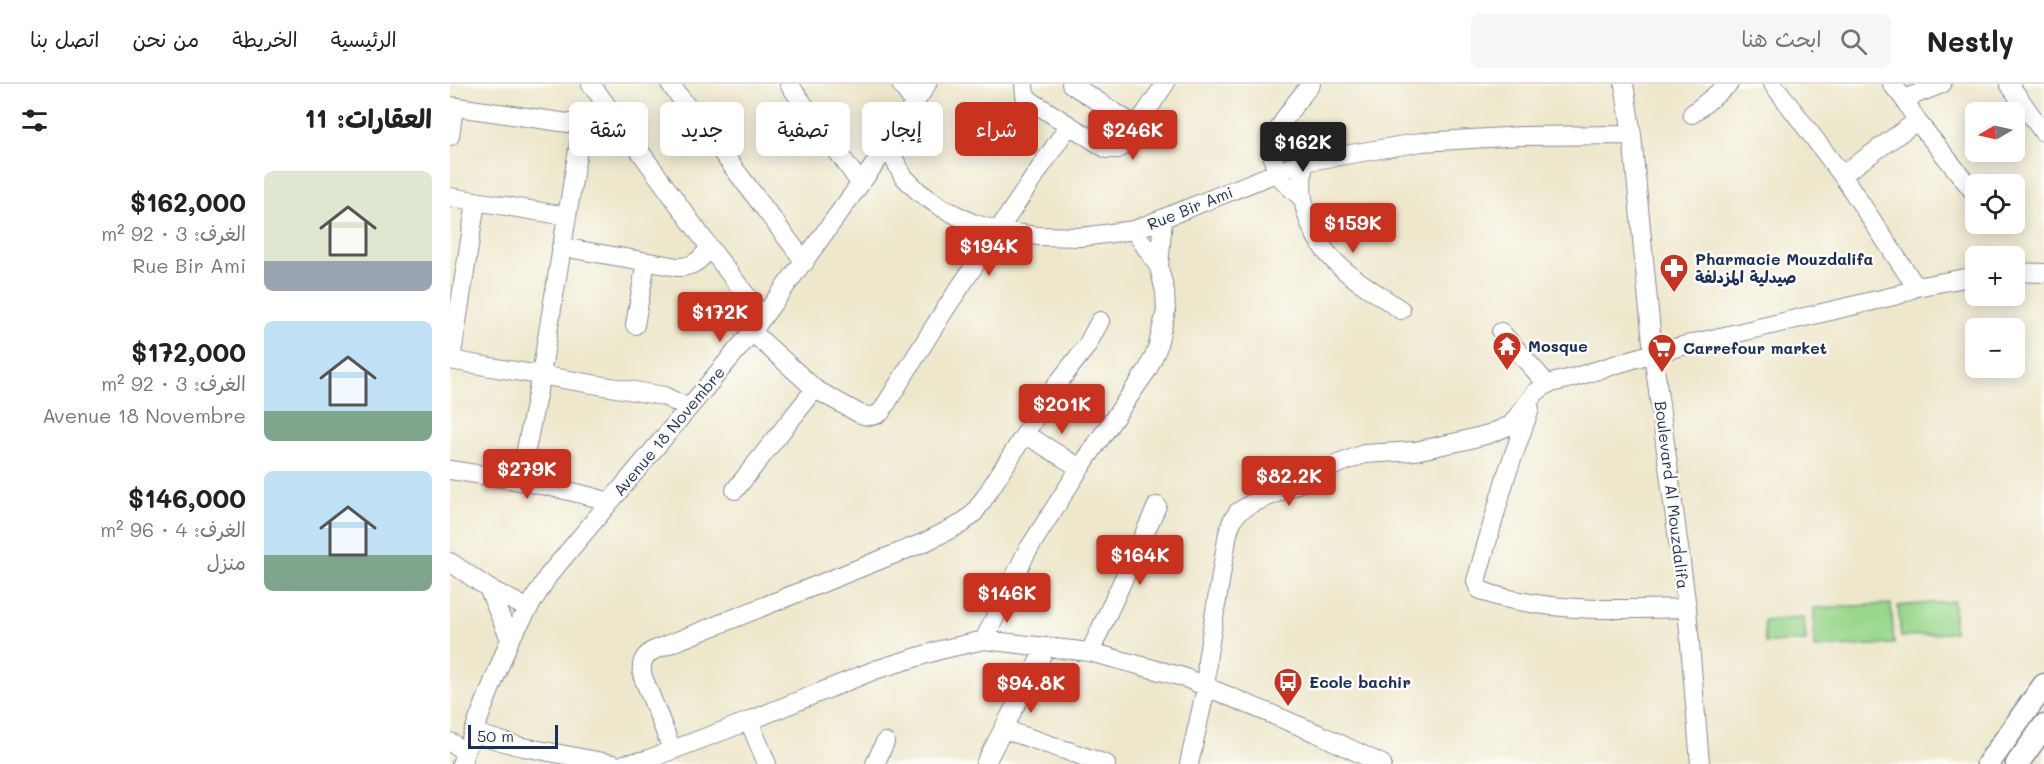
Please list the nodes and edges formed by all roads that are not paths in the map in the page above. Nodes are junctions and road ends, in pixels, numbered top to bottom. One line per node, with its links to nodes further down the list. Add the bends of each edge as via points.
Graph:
1 (670, 84): 48 (street)
2 (789, 84): 37 (street)
3 (901, 84): 18 (street)
4 (927, 84): 19 (street, Avenue 18 Novembre)
5 (1024, 84): 24 (street, via 1025,96)
6 (1071, 84): 25 (street)
7 (1165, 84): 25 (street)
8 (1311, 84): 34 (street, via 1277,133 1273,154)
9 (1624, 84): 27 (street, Boulevard Al Mouzdalifa)
10 (1729, 84): 21 (street)
11 (1773, 84): 35 (street)
12 (1892, 84): 16 (street)
13 (1942, 84): 16 (street)
14 (2009, 84): 26 (street)
15 (599, 89): 17 (street)
16 (1904, 99): 22 (street)
17 (607, 102)
18 (914, 102)
19 (916, 102)
20 (452, 107): 23 (street); 28 (street)
21 (1692, 114)
22 (1917, 121): 35 (street); 36 (street)
23 (569, 123)
24 (1069, 125): 25 (street, via 1113,150 1123,146); 44 (street)
25 (1137, 126)
26 (2043, 132)
27 (1632, 135): 33 (street, Rue Bir Ami, via 1422,142); 61 (street, Boulevard Al Mouzdalifa)
28 (450, 136)
29 (577, 156): 41 (street)
30 (644, 156): 46 (street)
31 (880, 156): 37 (street, Avenue 18 Novembre)
32 (885, 156): 44 (street, Rue Bir Ami, via 919,192 939,206)
33 (1303, 162): 34 (street, Rue Bir Ami); 39 (street)
34 (1277, 172): 39 (street); 42 (street, Rue Bir Ami)
35 (1842, 175): 54 (street)
36 (1965, 181)
37 (860, 183): 48 (street, Avenue 18 Novembre)
38 (450, 197): 40 (street)
39 (1303, 199): 55 (street, via 1314,233 1327,255)
40 (476, 202): 41 (street); 50 (street)
41 (567, 216): 45 (street)
42 (1163, 219): 43 (street, Rue Bir Ami); 49 (street)
43 (1134, 230): 44 (street, Rue Bir Ami, via 1082,237); 49 (street)
44 (999, 231): 65 (street, via 881,412 867,417)
45 (561, 247): 47 (street); 63 (street)
46 (710, 248): 47 (street, via 699,261 685,267); 56 (street)
47 (646, 262): 58 (street)
48 (805, 262): 56 (street, Avenue 18 Novembre)
49 (1159, 267): 68 (street, via 1166,311 1157,349 1148,369)
50 (457, 271): 62 (street)
51 (2025, 272): 52 (street)
52 (2044, 273)
53 (1965, 278): 54 (street)
54 (1916, 287): 61 (street, via 1898,295)
55 (1401, 310)
56 (763, 317): 59 (street, Avenue 18 Novembre)
57 (1100, 321): 67 (street, via 1086,348)
58 (635, 325)
59 (752, 332): 65 (street); 66 (street, Avenue 18 Novembre)
60 (1501, 332): 64 (street)
61 (1653, 353): 64 (street); 77 (street, Boulevard Al Mouzdalifa)
62 (451, 360): 63 (street)
63 (541, 375): 66 (street, via 664,396); 70 (street)
64 (1541, 388): 77 (street, via 1506,476 1476,581 1479,589 1539,605 1578,609); 83 (street, via 1511,425 1415,451 1365,454 1333,465 1238,512 1228,533)
65 (815, 390): 71 (street)
66 (688, 408): 72 (street, Avenue 18 Novembre)
67 (1025, 434): 68 (street); 89 (street, via 986,498 961,524 646,655 643,677)
68 (1080, 468): 79 (street, via 1026,553)
69 (450, 470): 70 (street)
70 (520, 480): 72 (street)
71 (735, 490)
72 (610, 502): 76 (street, Avenue 18 Novembre, via 548,576)
73 (1157, 506): 81 (street)
74 (450, 562): 75 (street)
75 (488, 588): 76 (street); 78 (street)
76 (527, 608): 78 (street, Avenue 18 Novembre)
77 (1686, 608): 99 (street, Boulevard Al Mouzdalifa)
78 (510, 639): 87 (street, Avenue 18 Novembre)
79 (984, 640): 80 (street); 84 (street, via 875,670)
80 (1046, 646): 81 (street); 86 (street)
81 (1090, 652): 83 (street)
82 (2044, 685): 100 (main road)
83 (1206, 687): 97 (street); 98 (street)
84 (749, 721): 89 (street); 93 (street)
85 (2044, 726): 101 (main road)
86 (1003, 729): 95 (street); 96 (street)
87 (474, 734): 90 (street, Avenue 18 Novembre); 91 (street)
88 (885, 742): 94 (street)
89 (672, 750): 92 (street)
90 (459, 753)
91 (613, 764)
92 (624, 764)
93 (767, 764)
94 (875, 764)
95 (985, 764)
96 (1106, 764)
97 (1189, 764)
98 (1382, 764)
99 (1700, 764)
100 (1988, 764)
101 (2017, 764)

